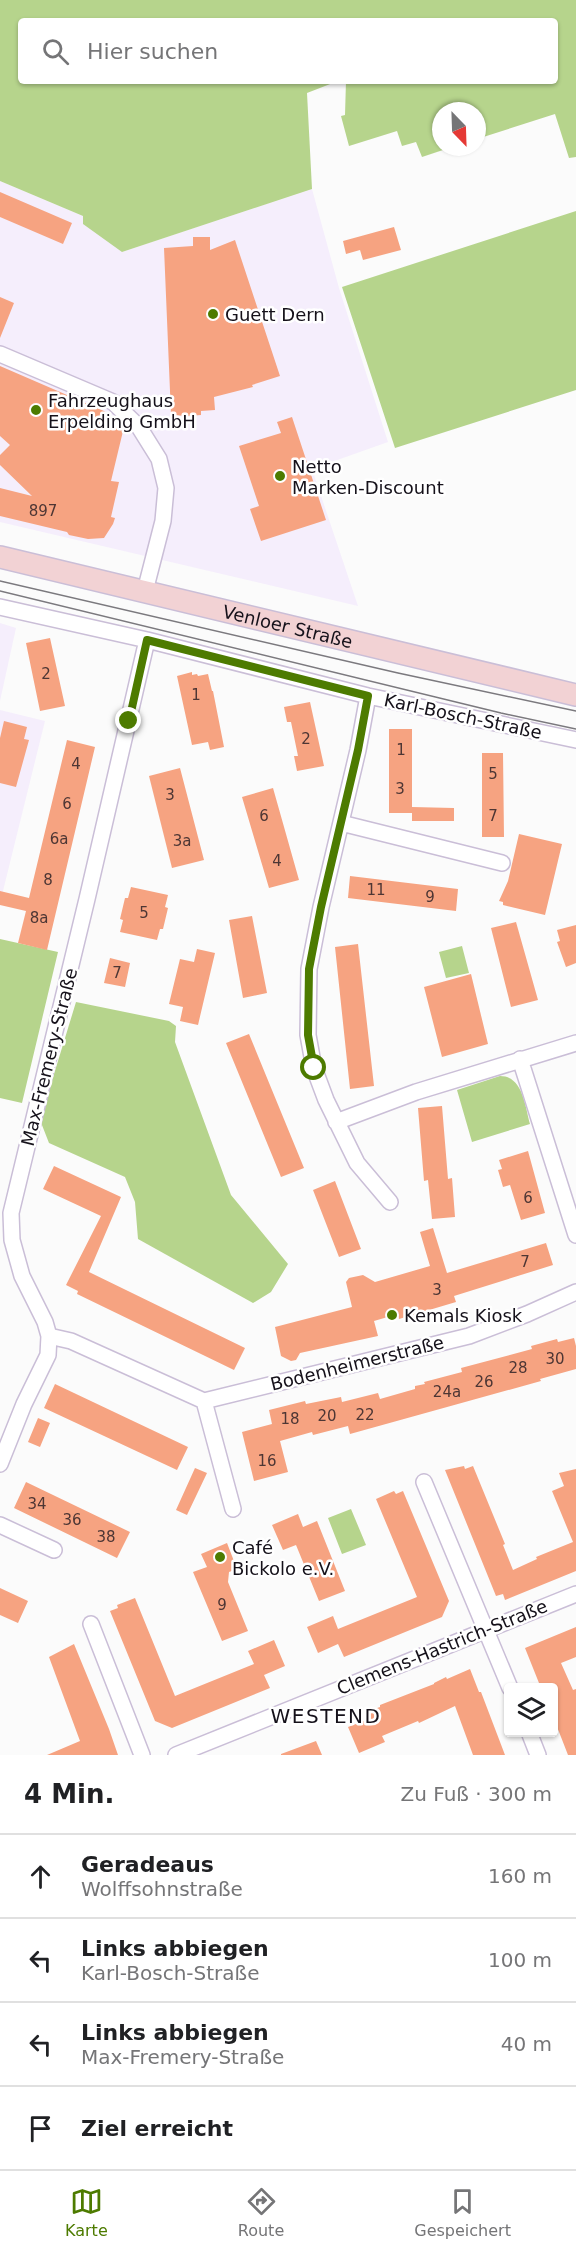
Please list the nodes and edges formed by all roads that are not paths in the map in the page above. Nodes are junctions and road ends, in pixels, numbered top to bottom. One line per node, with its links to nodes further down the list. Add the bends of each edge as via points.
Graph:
1 (0, 354): 3 (street, via 113,402 140,427 159,459 166,488 163,521)
2 (0, 557): 3 (main road, Venloer Straße)
3 (145, 591): 6 (main road, Venloer Straße)
4 (0, 607): 5 (street, Karl-Bosch-Straße)
5 (147, 640): 7 (street, Karl-Bosch-Straße); 17 (street, Max-Fremery-Straße, via 11,1214 12,1240 22,1276)
6 (576, 695)
7 (368, 696): 8 (street, Karl-Bosch-Straße); 9 (street)
8 (576, 740)
9 (341, 823): 10 (street); 13 (street, via 309,969 308,1009 314,1068)
10 (502, 863)
11 (576, 1043): 12 (street)
12 (520, 1059): 13 (street); 15 (street)
13 (336, 1122): 14 (street, via 357,1163)
14 (390, 1202)
15 (576, 1235)
16 (576, 1292): 18 (street, Bodenheimerstraße, via 469,1336)
17 (49, 1336): 18 (street, via 71,1341); 19 (street, via 48,1355)
18 (204, 1401): 21 (street)
19 (0, 1464)
20 (424, 1482): 26 (street)
21 (233, 1509)
22 (0, 1526): 23 (street)
23 (54, 1550)
24 (576, 1594): 26 (street, Clemens-Hastrich-Straße)
25 (91, 1624): 29 (street)
26 (487, 1629): 27 (street); 30 (street, Clemens-Hastrich-Straße)
27 (508, 1683)
28 (531, 1737): 31 (street)
29 (142, 1755)
30 (176, 1755)
31 (538, 1755)

